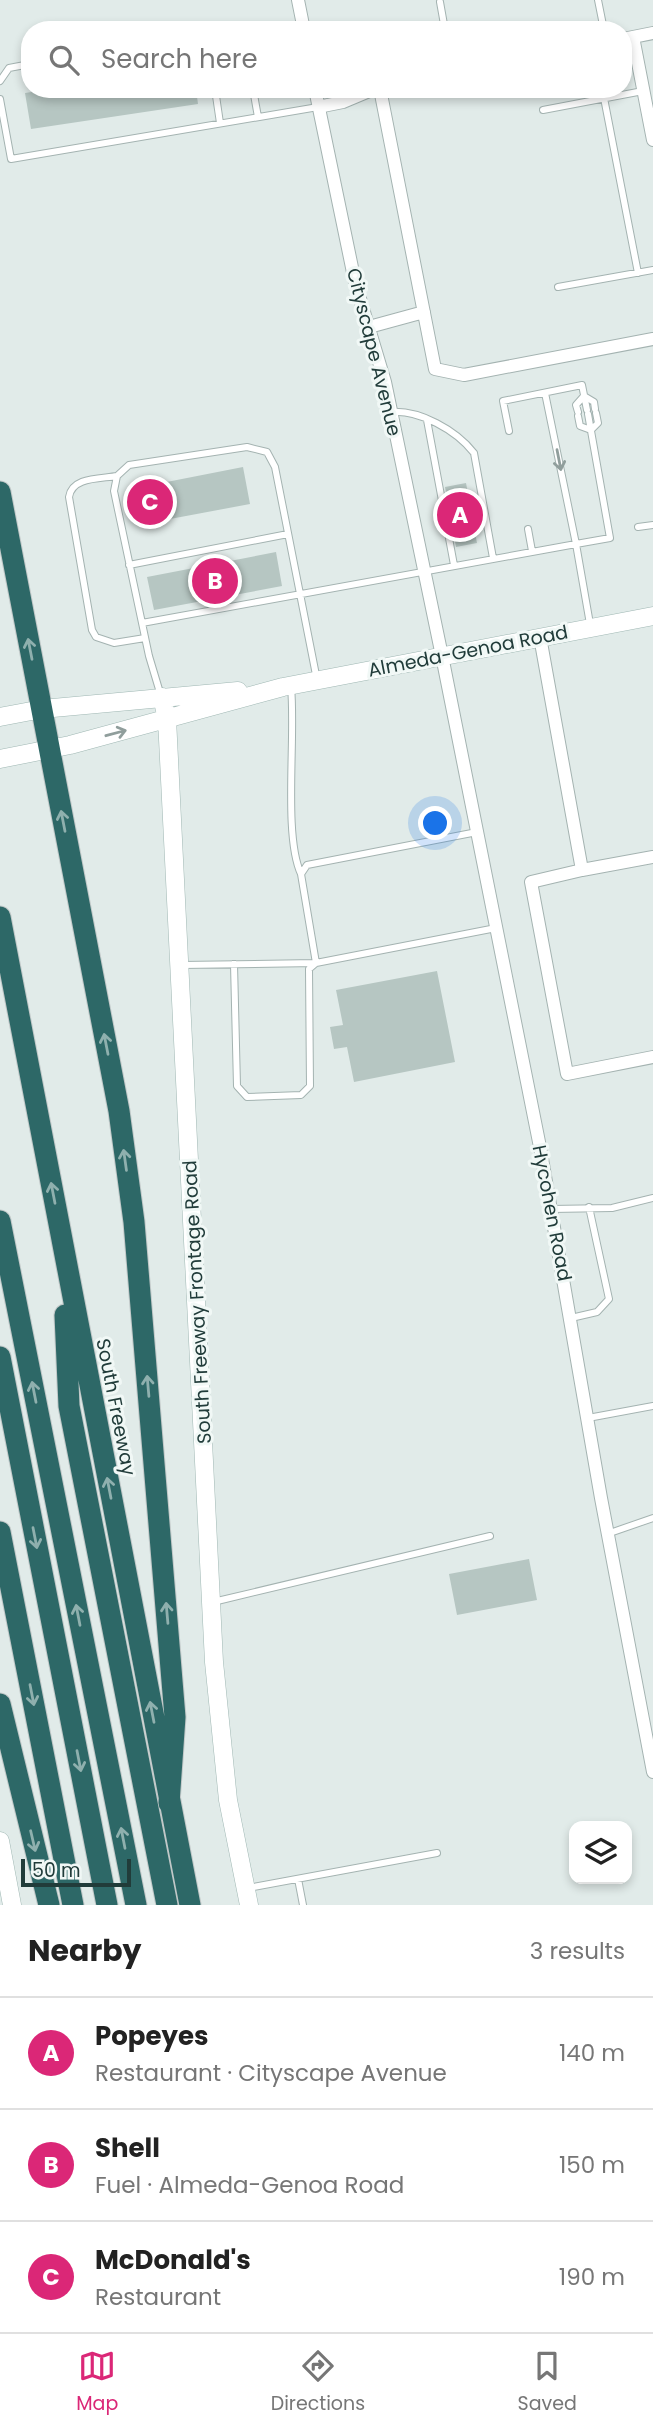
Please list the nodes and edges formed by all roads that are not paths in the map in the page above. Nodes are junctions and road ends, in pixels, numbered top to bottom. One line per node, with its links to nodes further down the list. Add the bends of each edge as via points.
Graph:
1 (298, 0): 4 (street)
2 (598, 0): 6 (lane)
3 (440, 2): 5 (lane)
4 (302, 21)
5 (443, 21)
6 (602, 21)
7 (653, 33): 8 (street)
8 (632, 37)
9 (632, 52): 12 (street)
10 (21, 66): 11 (lane, via 9,68)
11 (0, 81)
12 (643, 91): 13 (lane); 25 (street)
13 (632, 93)
14 (216, 98): 24 (lane)
15 (255, 98): 23 (lane)
16 (316, 98): 21 (street, Cityscape Avenue)
17 (353, 98): 21 (street)
18 (382, 98): 29 (street)
19 (604, 98): 22 (lane); 27 (lane)
20 (0, 99): 24 (lane, via 10,159)
21 (318, 107): 23 (lane); 30 (street, Cityscape Avenue)
22 (543, 110)
23 (258, 117): 24 (lane)
24 (220, 123)
25 (653, 141)
26 (653, 270): 27 (lane)
27 (638, 273): 28 (lane)
28 (558, 287)
29 (424, 312): 30 (street); 31 (street, via 435,369 464,375)
30 (369, 327): 34 (street, Cityscape Avenue)
31 (653, 339)
32 (545, 393): 33 (lane, via 582,385); 36 (lane, via 503,401); 44 (lane, one-way to 44)
33 (584, 396): 37 (lane); 37 (lane, via 594,402 596,411 598,423); 37 (lane, via 576,405 580,426)
34 (391, 412): 35 (lane, via 412,412); 49 (street, Cityscape Avenue)
35 (427, 420): 46 (lane, via 465,442 474,453); 48 (lane)
36 (509, 430)
37 (591, 430): 44 (lane, via 610,538)
38 (117, 476): 43 (lane, via 129,465 247,447 267,452 275,467); 47 (lane, via 114,491); 55 (lane, via 70,489 83,577 96,637 114,643)
39 (0, 492): 60 (highway, one-way to 39)
40 (653, 525): 41 (lane)
41 (638, 527)
42 (528, 529): 45 (lane)
43 (288, 534): 47 (lane); 50 (lane)
44 (576, 544): 45 (lane); 53 (lane)
45 (532, 551): 46 (lane)
46 (493, 558): 48 (lane)
47 (130, 565): 52 (lane)
48 (454, 565): 49 (lane)
49 (424, 570): 50 (lane); 56 (street, Cityscape Avenue)
50 (300, 593): 52 (lane); 57 (lane)
51 (653, 616): 53 (main road, Almeda-Genoa Road)
52 (142, 624): 55 (lane)
53 (591, 628): 54 (main road, Almeda-Genoa Road)
54 (540, 637): 56 (main road, Almeda-Genoa Road); 67 (street)
55 (145, 638): 59 (lane)
56 (442, 656): 57 (main road, Almeda-Genoa Road); 65 (street, Hycohen Road)
57 (317, 680): 58 (main road, Almeda-Genoa Road)
58 (287, 686): 59 (main road, Almeda-Genoa Road); 62 (main road, Almeda-Genoa Road); 68 (lane, via 294,717 293,848)
59 (162, 697): 60 (main road, Almeda-Genoa Road); 62 (main road, South Freeway Frontage Road)
60 (42, 709): 61 (main road, Almeda-Genoa Road); 63 (highway)
61 (0, 717)
62 (167, 719): 63 (main road, Almeda-Genoa Road, one-way to 62); 73 (main road, South Freeway Frontage Road)
63 (50, 750): 64 (main road, Almeda-Genoa Road); 93 (highway, one-way to 63, via 175,1717 134,1222 119,1111)
64 (0, 759)
65 (477, 832): 68 (lane, via 307,865); 70 (street, Hycohen Road)
66 (653, 856): 67 (street)
67 (582, 870): 74 (street, via 531,882 567,1074)
68 (301, 874): 71 (lane)
69 (0, 916): 79 (highway, South Freeway, one-way to 69)
70 (496, 928): 71 (lane); 77 (street, Hycohen Road)
71 (316, 963): 72 (lane); 72 (lane, via 309,969 310,1086 301,1095 247,1097 236,1086)
72 (234, 964): 73 (lane)
73 (180, 965): 90 (main road, South Freeway Frontage Road)
74 (653, 1058)
75 (653, 1198): 76 (lane, via 612,1208)
76 (589, 1207): 77 (lane); 80 (lane, via 609,1299 597,1312)
77 (551, 1209): 80 (street, Hycohen Road)
78 (0, 1221): 102 (highway, one-way to 78)
79 (61, 1239): 93 (highway, South Freeway, one-way to 79); 103 (highway, via 69,1406)
80 (571, 1318): 84 (street, Hycohen Road)
81 (0, 1357): 85 (highway)
82 (0, 1400): 85 (highway)
83 (653, 1406): 84 (lane)
84 (587, 1418): 88 (street, Hycohen Road)
85 (22, 1471): 101 (highway, one-way to 101)
86 (653, 1518): 88 (lane)
87 (0, 1532): 100 (highway, one-way to 100)
88 (607, 1534): 92 (street, Hycohen Road)
89 (490, 1536): 90 (lane)
90 (212, 1602): 98 (main road, South Freeway Frontage Road, via 228,1800)
91 (0, 1704): 99 (highway, one-way to 99)
92 (653, 1772)
93 (169, 1803): 104 (highway, South Freeway)
94 (0, 1841): 97 (main road)
95 (437, 1853): 96 (lane)
96 (298, 1879): 98 (lane); 105 (lane)
97 (7, 1894)
98 (248, 1897)
99 (48, 1905)
100 (73, 1905)
101 (107, 1905)
102 (136, 1905)
103 (167, 1905)
104 (190, 1905)
105 (303, 1905)

